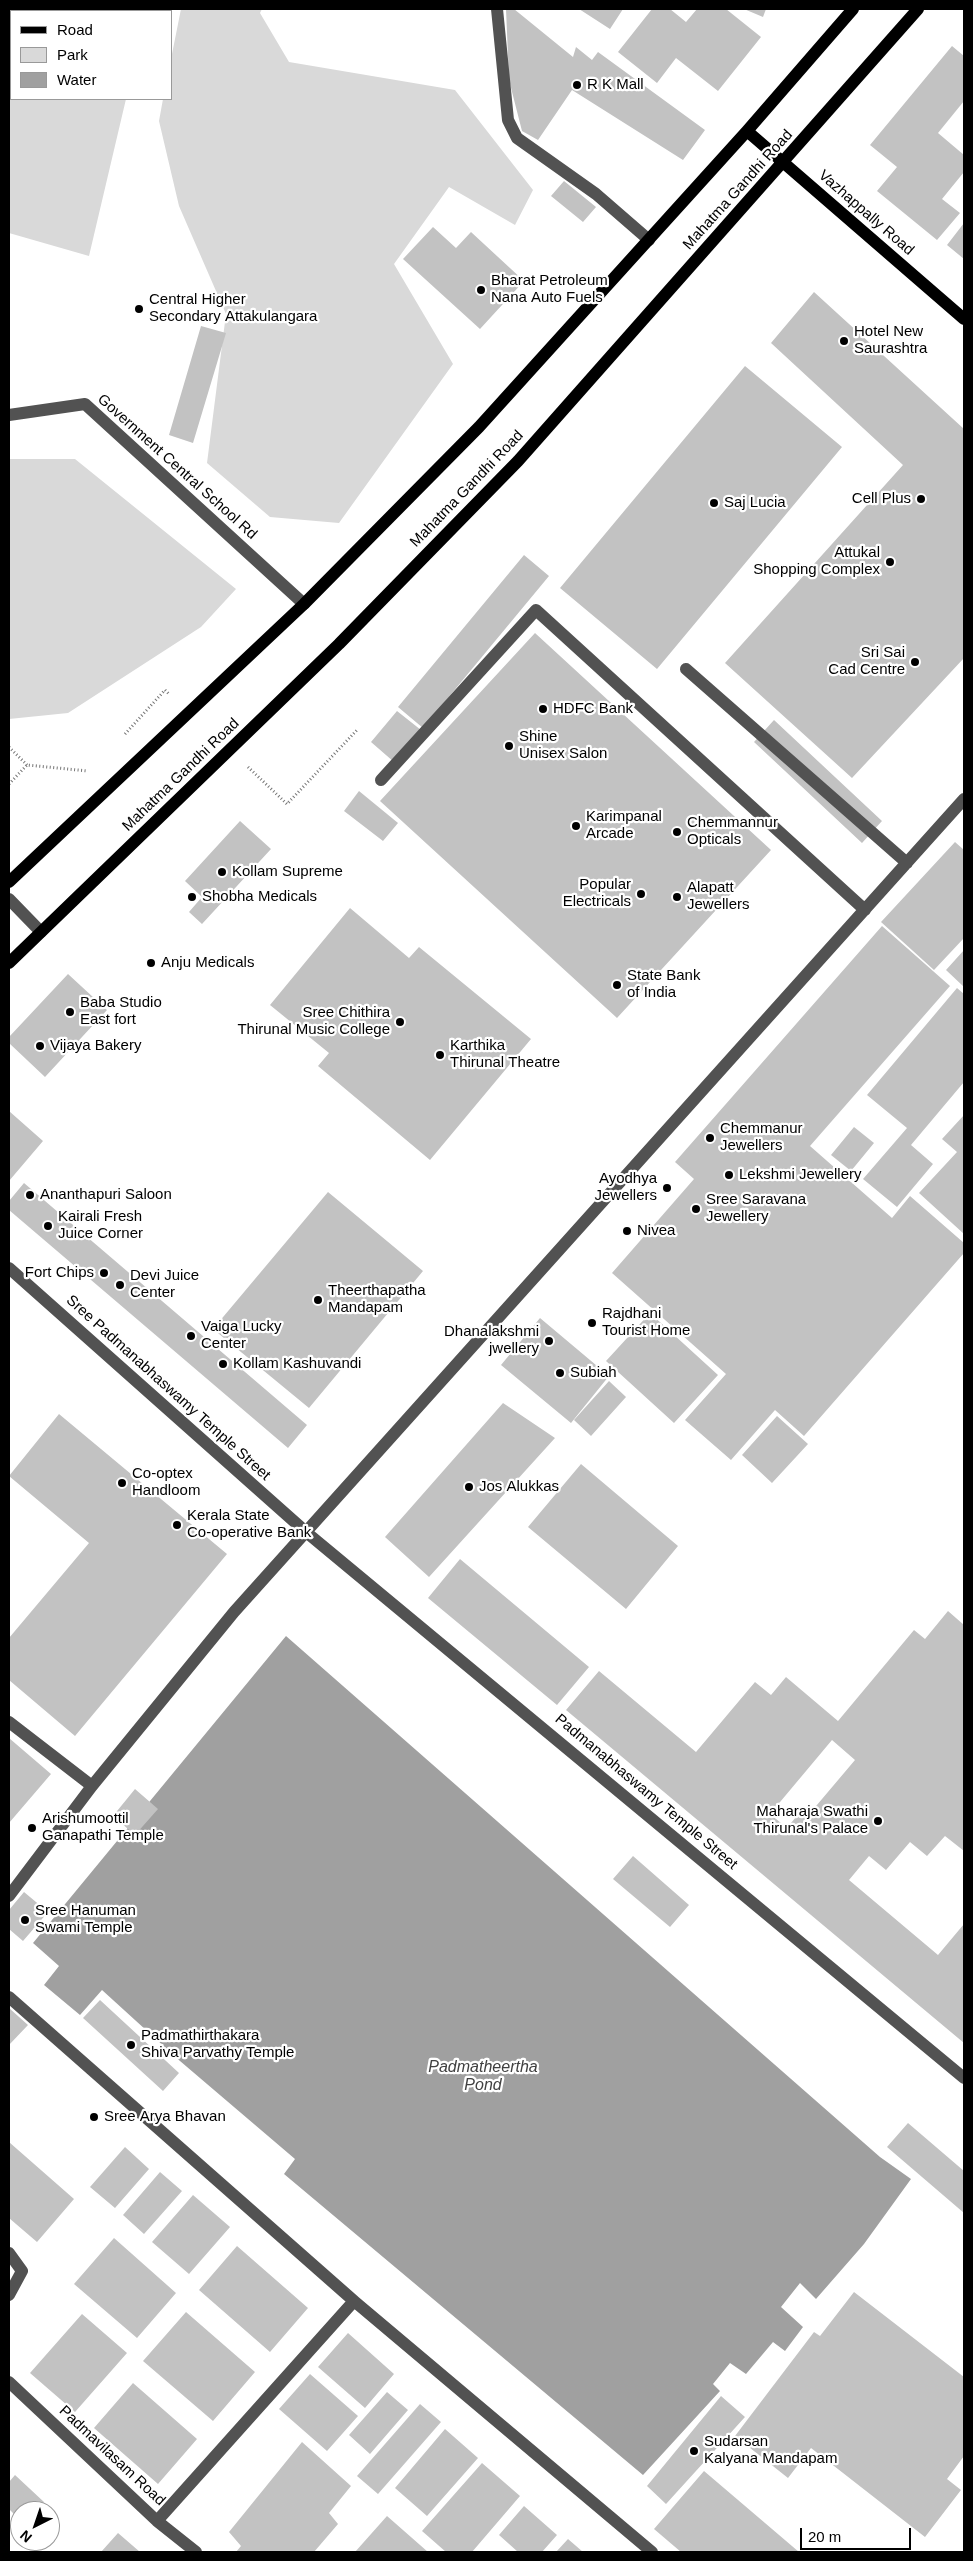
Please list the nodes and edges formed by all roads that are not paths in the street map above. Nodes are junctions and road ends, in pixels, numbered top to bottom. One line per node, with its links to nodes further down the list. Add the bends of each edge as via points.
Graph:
1 (497, 9): 6 (street, via 508,120 517,138 596,194)
2 (853, 9): 4 (main road)
3 (918, 9): 5 (main road, Mahatma Gandhi Road)
4 (747, 131): 5 (main road, Vazhappally Road); 6 (main road)
5 (784, 163): 7 (main road, Vazhappally Road); 17 (main road, Mahatma Gandhi Road, via 518,461 339,644)
6 (649, 240): 9 (main road, via 479,427)
7 (964, 318)
8 (9, 414): 9 (street, Government Central School Rd, via 85,404)
9 (304, 604): 14 (main road)
10 (686, 669): 13 (street)
11 (381, 780): 16 (street, via 536,610)
12 (964, 799): 13 (street)
13 (906, 863): 16 (street)
14 (9, 882)
15 (9, 899): 17 (street)
16 (865, 910): 20 (street)
17 (41, 932): 18 (main road, Mahatma Gandhi Road)
18 (9, 963)
19 (9, 1268): 20 (street, Sree Padmanabhaswamy Temple Street)
20 (306, 1532): 22 (street, via 234,1612); 25 (street, Padmanabhaswamy Temple Street)
21 (9, 1722): 22 (street)
22 (92, 1786): 23 (street)
23 (9, 1896)
24 (9, 1996): 28 (street)
25 (964, 2078)
26 (9, 2253): 27 (street, via 22,2271)
27 (9, 2295)
28 (354, 2301): 30 (street); 32 (street)
29 (9, 2382): 30 (street, Padmavilasam Road)
30 (157, 2520): 31 (street, Padmavilasam Road)
31 (196, 2552)
32 (652, 2552)

